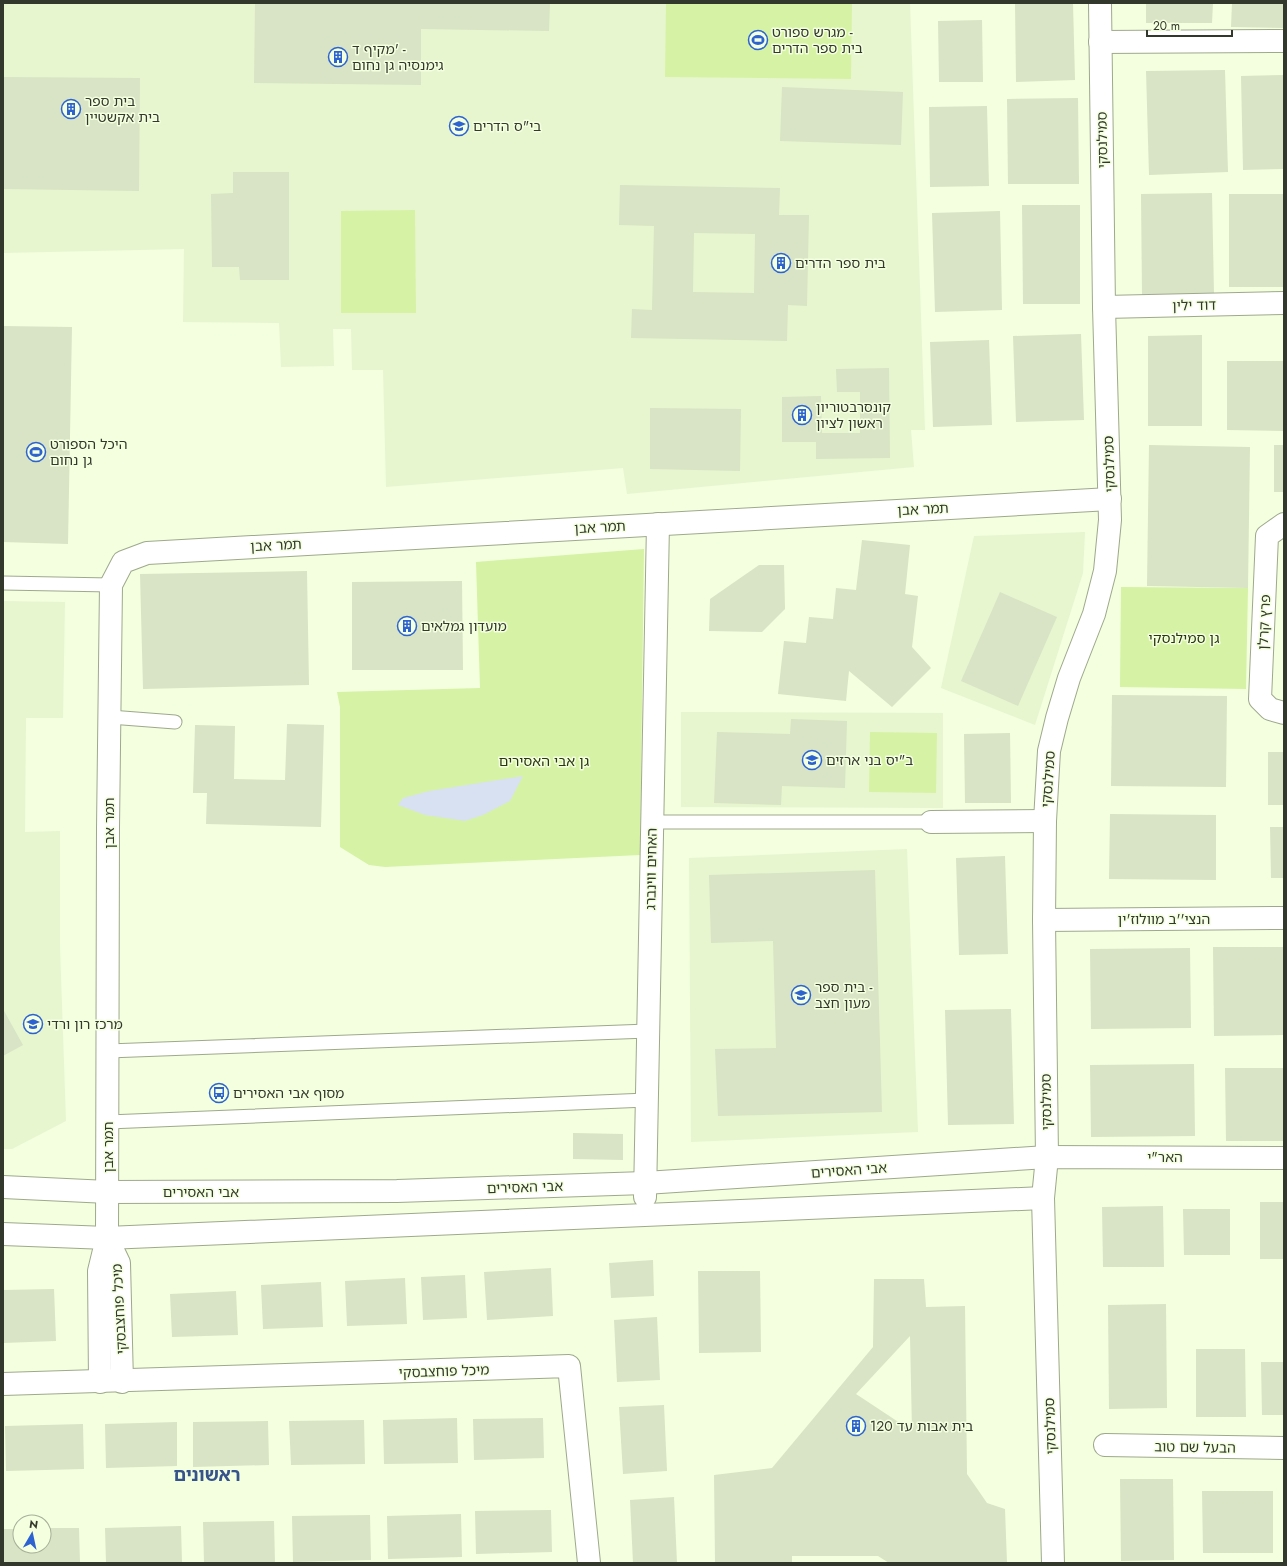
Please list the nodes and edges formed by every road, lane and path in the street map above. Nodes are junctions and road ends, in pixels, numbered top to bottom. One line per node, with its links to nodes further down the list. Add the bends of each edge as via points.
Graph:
1 (1100, 3): 3 (street, סמילנסקי)
2 (1284, 41): 3 (street)
3 (1100, 42): 5 (street, סמילנסקי)
4 (1284, 303): 5 (street, דוד ילין)
5 (1104, 307): 6 (street, סמילנסקי)
6 (1110, 499): 7 (street, תמר אבן); 14 (street, סמילנסקי, via 1105,572 1094,614 1056,718 1049,751)
7 (658, 524): 10 (street, תמר אבן, via 147,552 123,562); 15 (street, האחים ווינברג)
8 (1284, 524): 11 (street, פרץ קרלן, via 1268,536 1260,699 1270,709)
9 (3, 583): 10 (lane)
10 (111, 585): 12 (street, תמר אבן)
11 (1284, 713)
12 (110, 716): 13 (lane); 20 (street, תמר אבן)
13 (175, 722)
14 (1045, 821): 16 (street); 18 (street, סמילנסקי)
15 (652, 822): 16 (lane); 19 (street, האחים ווינברג)
16 (931, 822)
17 (1284, 918): 18 (street, הנצי''ב מוולוז'ין)
18 (1044, 920): 23 (street, סמילנסקי)
19 (648, 1031): 20 (lane); 21 (street, האחים ווינברג)
20 (108, 1051): 22 (street, תמר אבן)
21 (647, 1100): 22 (lane); 25 (street, האחים ווינברג)
22 (108, 1122): 27 (street, תמר אבן)
23 (1047, 1157): 24 (street, האר"י); 25 (street, אבי האסירים); 28 (street, סמילנסקי)
24 (1284, 1158)
25 (645, 1183): 27 (street, אבי האסירים, via 397,1191); 29 (street, האחים ווינברג)
26 (3, 1187): 27 (street, אבי האסירים)
27 (108, 1192): 31 (street, תמר אבן)
28 (1043, 1198): 29 (street); 38 (street, סמילנסקי)
29 (645, 1214): 31 (street, via 402,1227)
30 (3, 1234): 31 (street)
31 (107, 1238): 32 (street, מיכל פוחצבסקי, via 99,1271); 33 (street, מיכל פוחצבסקי, via 119,1263)
32 (100, 1382): 33 (street, מיכל פוחצבסקי); 34 (street, מיכל פוחצבסקי)
33 (122, 1382): 37 (street, מיכל פוחצבסקי, via 569,1366)
34 (3, 1384)
35 (1105, 1445): 36 (street, הבעל שם טוב)
36 (1284, 1448)
37 (589, 1563)
38 (1053, 1563)

